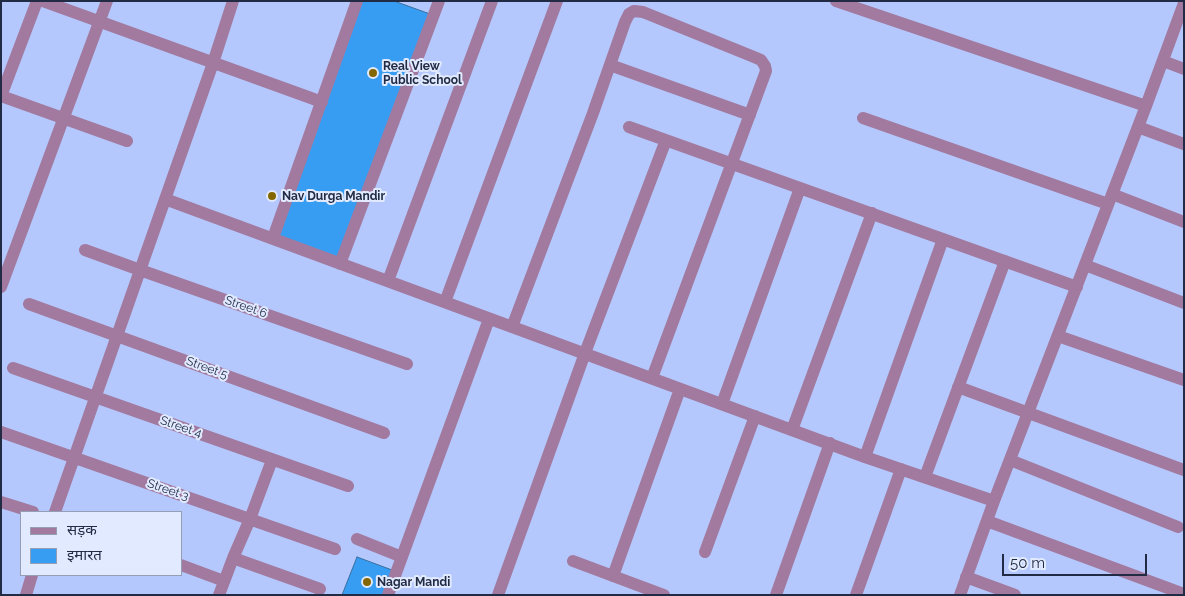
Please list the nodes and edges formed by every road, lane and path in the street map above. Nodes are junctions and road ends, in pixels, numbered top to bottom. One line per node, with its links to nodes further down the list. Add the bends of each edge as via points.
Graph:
1 (37, 1): 20 (street, via 1,96)
2 (43, 1): 11 (street)
3 (107, 1): 11 (street)
4 (233, 1): 13 (street)
5 (357, 1): 16 (street)
6 (439, 1): 36 (street)
7 (492, 1): 39 (street)
8 (557, 1): 42 (street)
9 (836, 1): 17 (street)
10 (1183, 9): 12 (street)
11 (99, 22): 13 (street); 20 (street)
12 (1163, 61): 15 (street); 17 (street)
13 (213, 63): 16 (street); 28 (street)
14 (610, 65): 18 (street); 18 (street, via 629,14 643,12 761,60 766,71); 46 (street)
15 (1184, 69)
16 (322, 102): 32 (street)
17 (1146, 106): 22 (street)
18 (750, 115): 26 (street)
19 (864, 118): 29 (street)
20 (64, 119): 24 (street); 40 (street)
21 (630, 127): 23 (street)
22 (1138, 128): 25 (street); 29 (street)
23 (666, 140): 26 (street); 49 (street)
24 (127, 141)
25 (1184, 144)
26 (732, 163): 27 (street); 52 (street)
27 (800, 188): 30 (street); 57 (street)
28 (165, 199): 32 (street); 38 (street)
29 (1110, 199): 31 (street); 37 (street)
30 (872, 213): 33 (street); 60 (street)
31 (1184, 222)
32 (273, 238): 36 (street)
33 (943, 239): 35 (street); 64 (street)
34 (85, 250): 38 (street, Street 6)
35 (1005, 261): 41 (street); 54 (street)
36 (340, 264): 39 (street)
37 (1085, 265): 41 (street); 43 (street)
38 (140, 270): 47 (street); 50 (street, Street 6)
39 (388, 281): 42 (street)
40 (1, 287)
41 (1077, 287): 48 (street)
42 (445, 302): 45 (street)
43 (1184, 303)
44 (29, 304): 47 (street, Street 5)
45 (489, 319): 46 (street); 82 (street)
46 (512, 327): 49 (street)
47 (116, 336): 56 (street); 62 (street, Street 5)
48 (1058, 336): 53 (street); 58 (street)
49 (584, 353): 52 (street); 96 (street)
50 (407, 364)
51 (13, 368): 56 (street, Street 4)
52 (652, 378): 55 (street)
53 (1184, 380)
54 (958, 387): 58 (street); 70 (street)
55 (680, 389): 57 (street); 87 (street)
56 (95, 397): 65 (street); 66 (street, Street 4)
57 (722, 404): 59 (street)
58 (1028, 413): 67 (street); 69 (street)
59 (754, 416): 60 (street); 81 (street)
60 (792, 430): 63 (street)
61 (1, 432): 65 (street, Street 3)
62 (384, 433)
63 (830, 443): 64 (street); 98 (street)
64 (865, 456): 68 (street)
65 (74, 457): 75 (street); 76 (street, Street 3)
66 (272, 460): 71 (street, Street 4); 76 (street)
67 (1010, 460): 72 (street); 78 (street)
68 (901, 469): 70 (street); 99 (street)
69 (1184, 470)
70 (925, 477): 72 (street)
71 (348, 486)
72 (994, 501): 77 (street)
73 (1, 502): 74 (street)
74 (30, 511)
75 (54, 511)
76 (250, 519): 80 (street, Street 3); 83 (street)
77 (987, 521): 88 (street); 91 (street)
78 (1178, 527)
79 (357, 539): 82 (street)
80 (335, 549)
81 (705, 552)
82 (402, 557): 95 (street)
83 (233, 558): 89 (street); 90 (street)
84 (573, 561): 87 (street)
85 (182, 565): 89 (street)
86 (32, 576): 93 (street)
87 (613, 576): 97 (street)
88 (966, 577): 100 (street); 101 (street)
89 (224, 581): 94 (street)
90 (320, 589)
91 (1167, 592): 92 (street)
92 (1184, 594)
93 (26, 595)
94 (219, 595)
95 (388, 595)
96 (498, 595)
97 (664, 595)
98 (776, 595)
99 (856, 595)
100 (960, 595)
101 (1015, 595)

